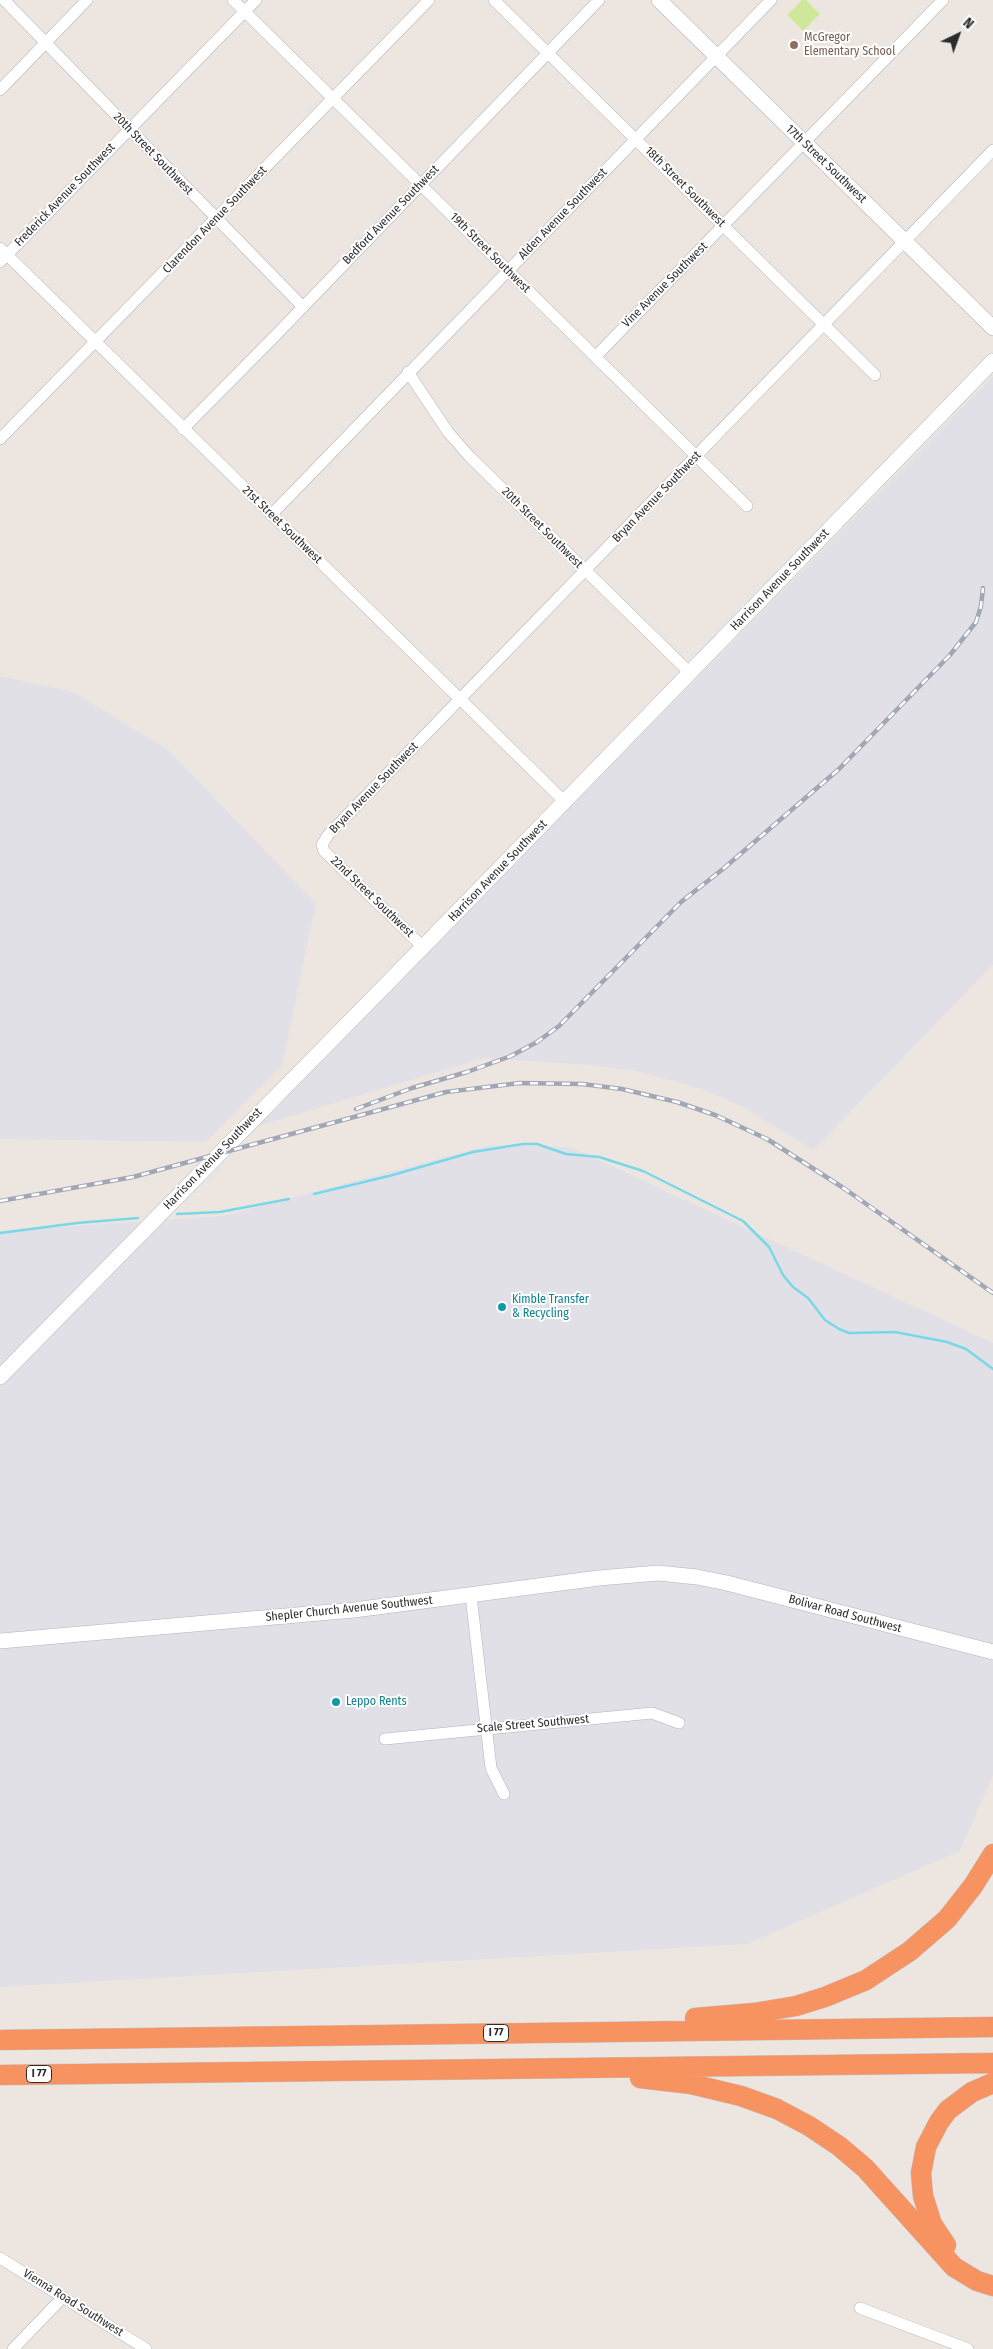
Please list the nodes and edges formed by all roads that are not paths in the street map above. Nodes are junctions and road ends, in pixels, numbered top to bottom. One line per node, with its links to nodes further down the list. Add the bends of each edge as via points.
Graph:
1 (4, 0): 12 (street, 20th Street Southwest)
2 (87, 0): 12 (street)
3 (233, 0): 11 (street, 19th Street Southwest)
4 (256, 0): 11 (street, Frederick Avenue Southwest)
5 (429, 0): 16 (street, Clarendon Avenue Southwest)
6 (494, 0): 13 (street, 18th Street Southwest)
7 (599, 0): 13 (street, Bedford Avenue Southwest)
8 (659, 0): 14 (street, 17th Street Southwest)
9 (772, 0): 14 (street, Alden Avenue Southwest)
10 (943, 0): 19 (street, Vine Avenue Southwest)
11 (245, 12): 16 (street, 19th Street Southwest); 17 (street, Frederick Avenue Southwest)
12 (46, 42): 15 (street); 17 (street, 20th Street Southwest)
13 (548, 53): 18 (street, 18th Street Southwest); 21 (street, Bedford Avenue Southwest)
14 (716, 56): 18 (street, Alden Avenue Southwest); 19 (street, 17th Street Southwest)
15 (0, 90)
16 (334, 98): 21 (street, 19th Street Southwest); 22 (street, Clarendon Avenue Southwest)
17 (129, 130): 22 (street, 20th Street Southwest); 25 (street, Frederick Avenue Southwest)
18 (636, 139): 23 (street, 18th Street Southwest); 26 (street, Alden Avenue Southwest)
19 (804, 142): 23 (street, Vine Avenue Southwest); 24 (street, 17th Street Southwest)
20 (993, 150): 24 (street, Bryan Avenue Southwest)
21 (420, 184): 26 (street, 19th Street Southwest); 27 (street, Bedford Avenue Southwest)
22 (216, 220): 27 (street, 20th Street Southwest); 30 (street, Clarendon Avenue Southwest)
23 (724, 225): 28 (street, 18th Street Southwest); 31 (street, Vine Avenue Southwest)
24 (905, 240): 28 (street, Bryan Avenue Southwest); 29 (street, 17th Street Southwest)
25 (2, 255): 30 (street, 21st Street Southwest)
26 (508, 270): 31 (street, 19th Street Southwest); 33 (street, Alden Avenue Southwest)
27 (302, 308): 35 (street, Bedford Avenue Southwest)
28 (824, 325): 34 (street, 18th Street Southwest); 37 (street, Bryan Avenue Southwest)
29 (993, 328)
30 (96, 342): 35 (street, 21st Street Southwest); 36 (street, Clarendon Avenue Southwest)
31 (596, 356): 37 (street, 19th Street Southwest)
32 (993, 361): 41 (street, Harrison Avenue Southwest)
33 (408, 372): 39 (street, Alden Avenue Southwest); 40 (street, 20th Street Southwest, via 459,444)
34 (875, 375)
35 (183, 429): 39 (street, 21st Street Southwest)
36 (0, 439)
37 (697, 456): 38 (street, 19th Street Southwest); 40 (street, Bryan Avenue Southwest)
38 (747, 506)
39 (271, 515): 42 (street, 21st Street Southwest)
40 (586, 571): 41 (street, 20th Street Southwest); 42 (street, Bryan Avenue Southwest)
41 (690, 673): 43 (street, Harrison Avenue Southwest)
42 (460, 700): 43 (street, 21st Street Southwest); 44 (street, Bryan Avenue Southwest, via 328,835)
43 (565, 802): 45 (street, Harrison Avenue Southwest)
44 (322, 845): 45 (street, 22nd Street Southwest)
45 (423, 947): 46 (street, Harrison Avenue Southwest)
46 (0, 1377)
47 (697, 1576): 48 (street, Shepler Church Avenue Southwest, via 632,1574); 50 (street, Bolivar Road Southwest)
48 (471, 1596): 49 (street, Shepler Church Avenue Southwest, via 305,1615); 52 (street)
49 (0, 1641)
50 (993, 1652)
51 (679, 1723): 52 (street, Scale Street Southwest, via 652,1713)
52 (485, 1728): 53 (street, Scale Street Southwest); 54 (street, via 491,1768)
53 (385, 1739)
54 (504, 1794)
55 (993, 1854): 57 (highway, via 954,1911 910,1952 866,1980 796,2006 704,2018 393,2027)
56 (993, 2027): 57 (highway, I 77)
57 (298, 2036): 58 (highway, I 77)
58 (0, 2040)
59 (993, 2063): 60 (highway, I 77)
60 (366, 2070): 61 (highway, I 77); 65 (highway, via 406,2077 631,2077 701,2086 759,2102 793,2116 839,2146 872,2175 944,2259 964,2274)
61 (0, 2075)
62 (993, 2083): 64 (highway, via 960,2100 939,2122 926,2147 921,2179 926,2211 939,2236 963,2260)
63 (0, 2258): 66 (street, Vienna Road Southwest)
64 (993, 2276)
65 (993, 2286)
66 (63, 2297): 68 (street); 69 (street, Vienna Road Southwest)
67 (860, 2308): 70 (street)
68 (13, 2349)
69 (146, 2349)
70 (968, 2349)

